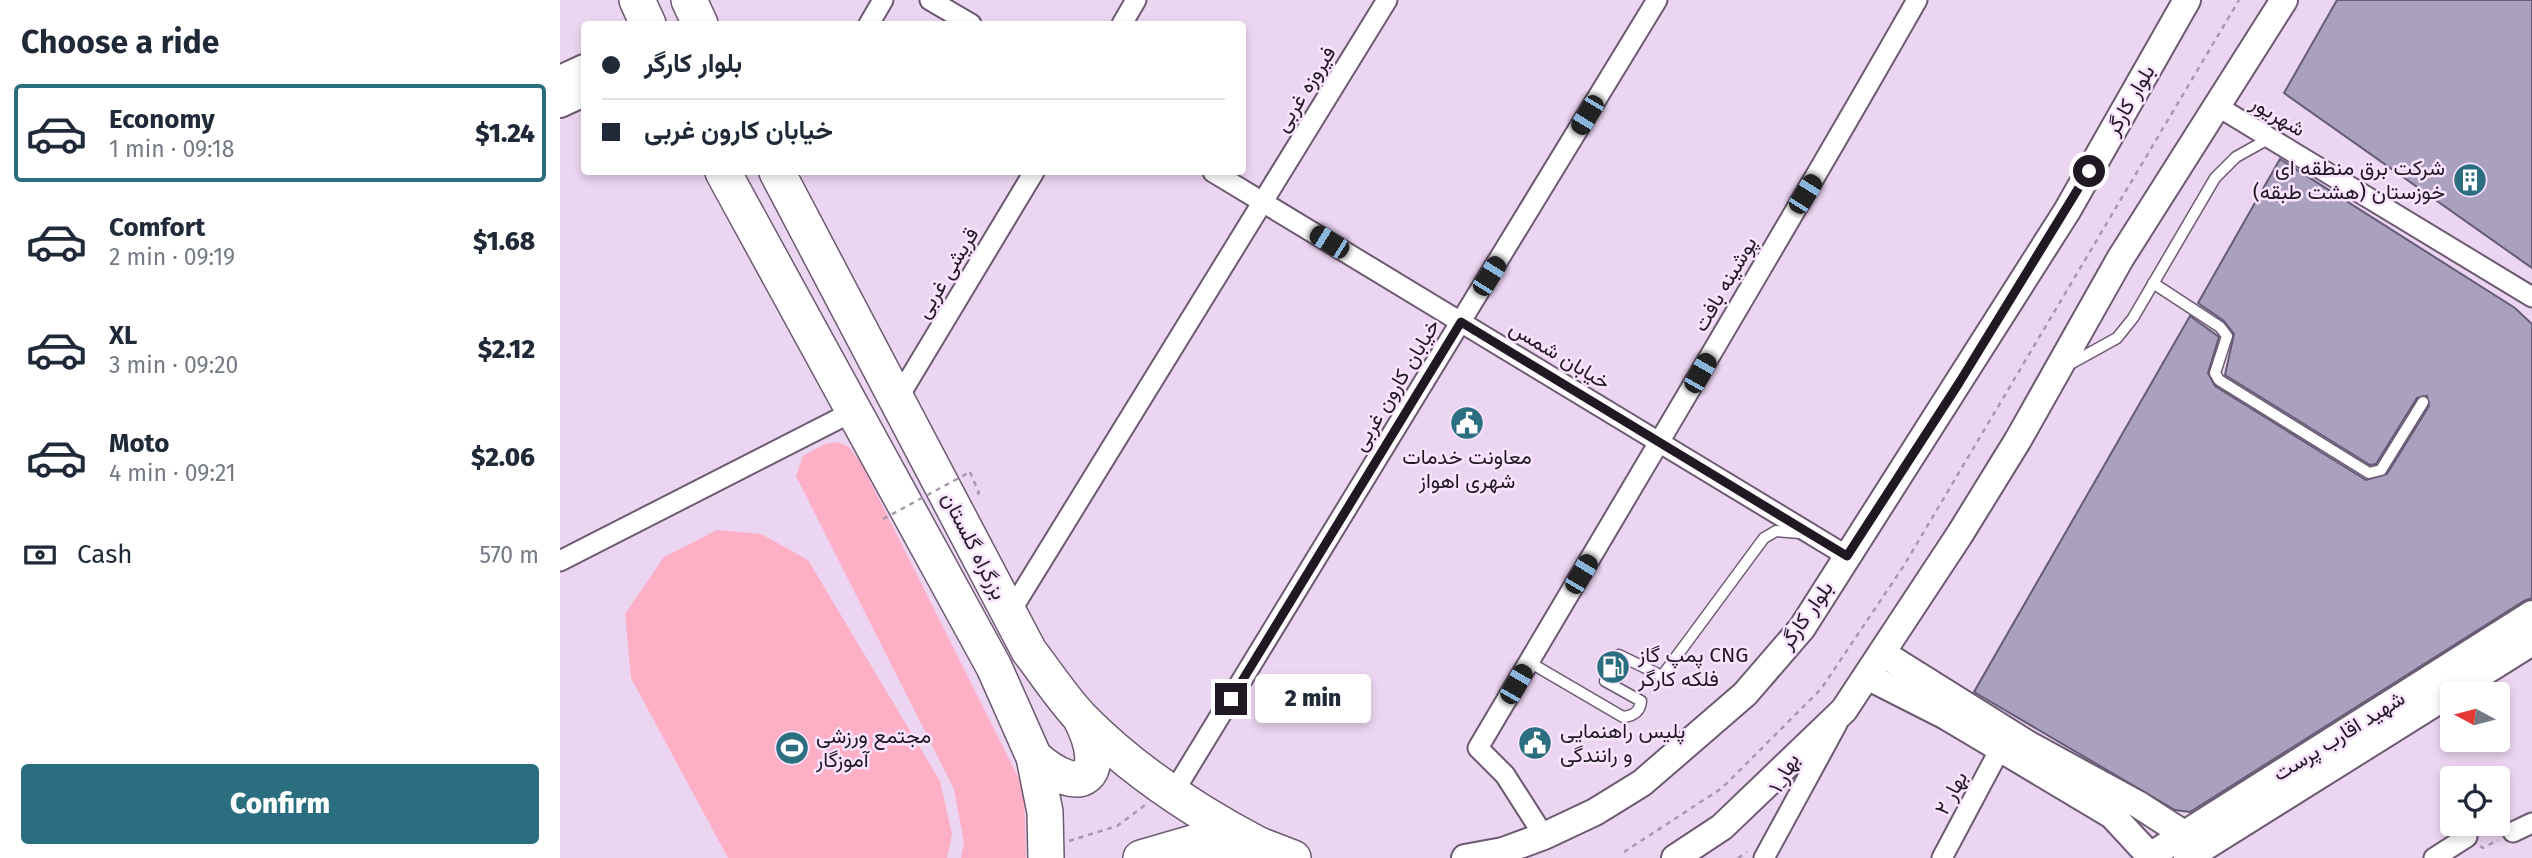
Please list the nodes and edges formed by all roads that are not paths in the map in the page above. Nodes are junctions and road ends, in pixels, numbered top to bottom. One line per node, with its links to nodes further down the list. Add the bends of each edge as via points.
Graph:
1 (637, 0): 11 (highway)
2 (689, 0): 12 (highway)
3 (883, 0): 13 (street)
4 (930, 0): 14 (street)
5 (1136, 0): 15 (street)
6 (1387, 0): 26 (street, فیروزه غربی)
7 (1657, 0): 29 (street, خیابان کارون غربی)
8 (2187, 0): 36 (main road, بلوار کارگر, via 2067,211)
9 (2284, 0): 20 (main road)
10 (1912, 2): 34 (street, پوشینه بافت)
11 (647, 21)
12 (699, 21)
13 (871, 21)
14 (966, 21)
15 (1124, 21)
16 (581, 69): 17 (main road)
17 (560, 79)
18 (581, 94): 19 (main road)
19 (560, 104)
20 (2217, 106): 21 (street, شهریور); 30 (main road, via 2120,259)
21 (2271, 138): 27 (lane, via 2236,157 2215,178); 28 (street, شهریور)
22 (725, 175): 33 (highway, بزرگراه گلستان)
23 (780, 175): 31 (highway, بزرگراه گلستان)
24 (1032, 175): 31 (street, قریشی غربی)
25 (1218, 175): 26 (street, خیابان شمس)
26 (1263, 202): 29 (street, خیابان شمس); 38 (street, فیروزه غربی)
27 (2153, 283): 30 (lane, via 2116,338); 32 (lane, via 2227,336 2215,373 2219,380 2369,473 2381,470)
28 (2532, 297)
29 (1461, 322): 34 (street, خیابان شمس); 48 (street, خیابان کارون غربی)
30 (2057, 371): 41 (main road, via 1960,534)
31 (898, 398): 38 (highway, بزرگراه گلستان)
32 (2423, 402)
33 (854, 411): 37 (street); 47 (highway, بزرگراه گلستان, via 994,667)
34 (1659, 442): 35 (street, خیابان شمس); 42 (street, پوشینه بافت)
35 (1811, 534): 36 (street, خیابان شمس); 42 (lane, via 1776,531 1764,538 1662,676 1619,655 1605,681 1641,701 1636,713 1623,716)
36 (1847, 556): 51 (main road, بلوار کارگر, via 1802,628 1745,694 1642,783)
37 (560, 561)
38 (1009, 614): 45 (highway, بزرگراه گلستان, via 1029,651)
39 (2532, 614): 54 (main road, شهید اقارب پرست)
40 (2532, 642): 54 (main road, شهید اقارب پرست)
41 (1882, 653): 43 (main road); 54 (main road, via 2029,745 2139,805)
42 (1529, 662): 51 (street, پوشینه بافت, via 1478,748 1505,775)
43 (1867, 676): 44 (main road); 46 (main road)
44 (1844, 710): 61 (main road, via 1722,827); 62 (street, بهار ۱)
45 (1080, 717): 47 (highway, via 1095,752 1087,775 1076,780 1062,778); 48 (highway, بزرگراه گلستان)
46 (2000, 749): 57 (main road, via 2112,815); 63 (street, بهار ۲)
47 (1034, 757): 55 (highway, بزرگراه گلستان, via 1045,812)
48 (1170, 791): 53 (highway, بزرگراه گلستان)
49 (2532, 823): 50 (street)
50 (2513, 832)
51 (1544, 836): 56 (main road, بلوار کارگر)
52 (2467, 837): 64 (street)
53 (1259, 845): 58 (highway, via 1196,842); 59 (highway)
54 (2185, 846): 57 (main road, شهید اقارب پرست)
55 (1046, 853)
56 (1500, 854): 60 (main road, بلوار کارگر)
57 (2148, 857)
58 (1141, 858)
59 (1293, 858)
60 (1465, 858)
61 (1675, 858)
62 (1764, 858)
63 (1942, 858)
64 (2434, 858)

